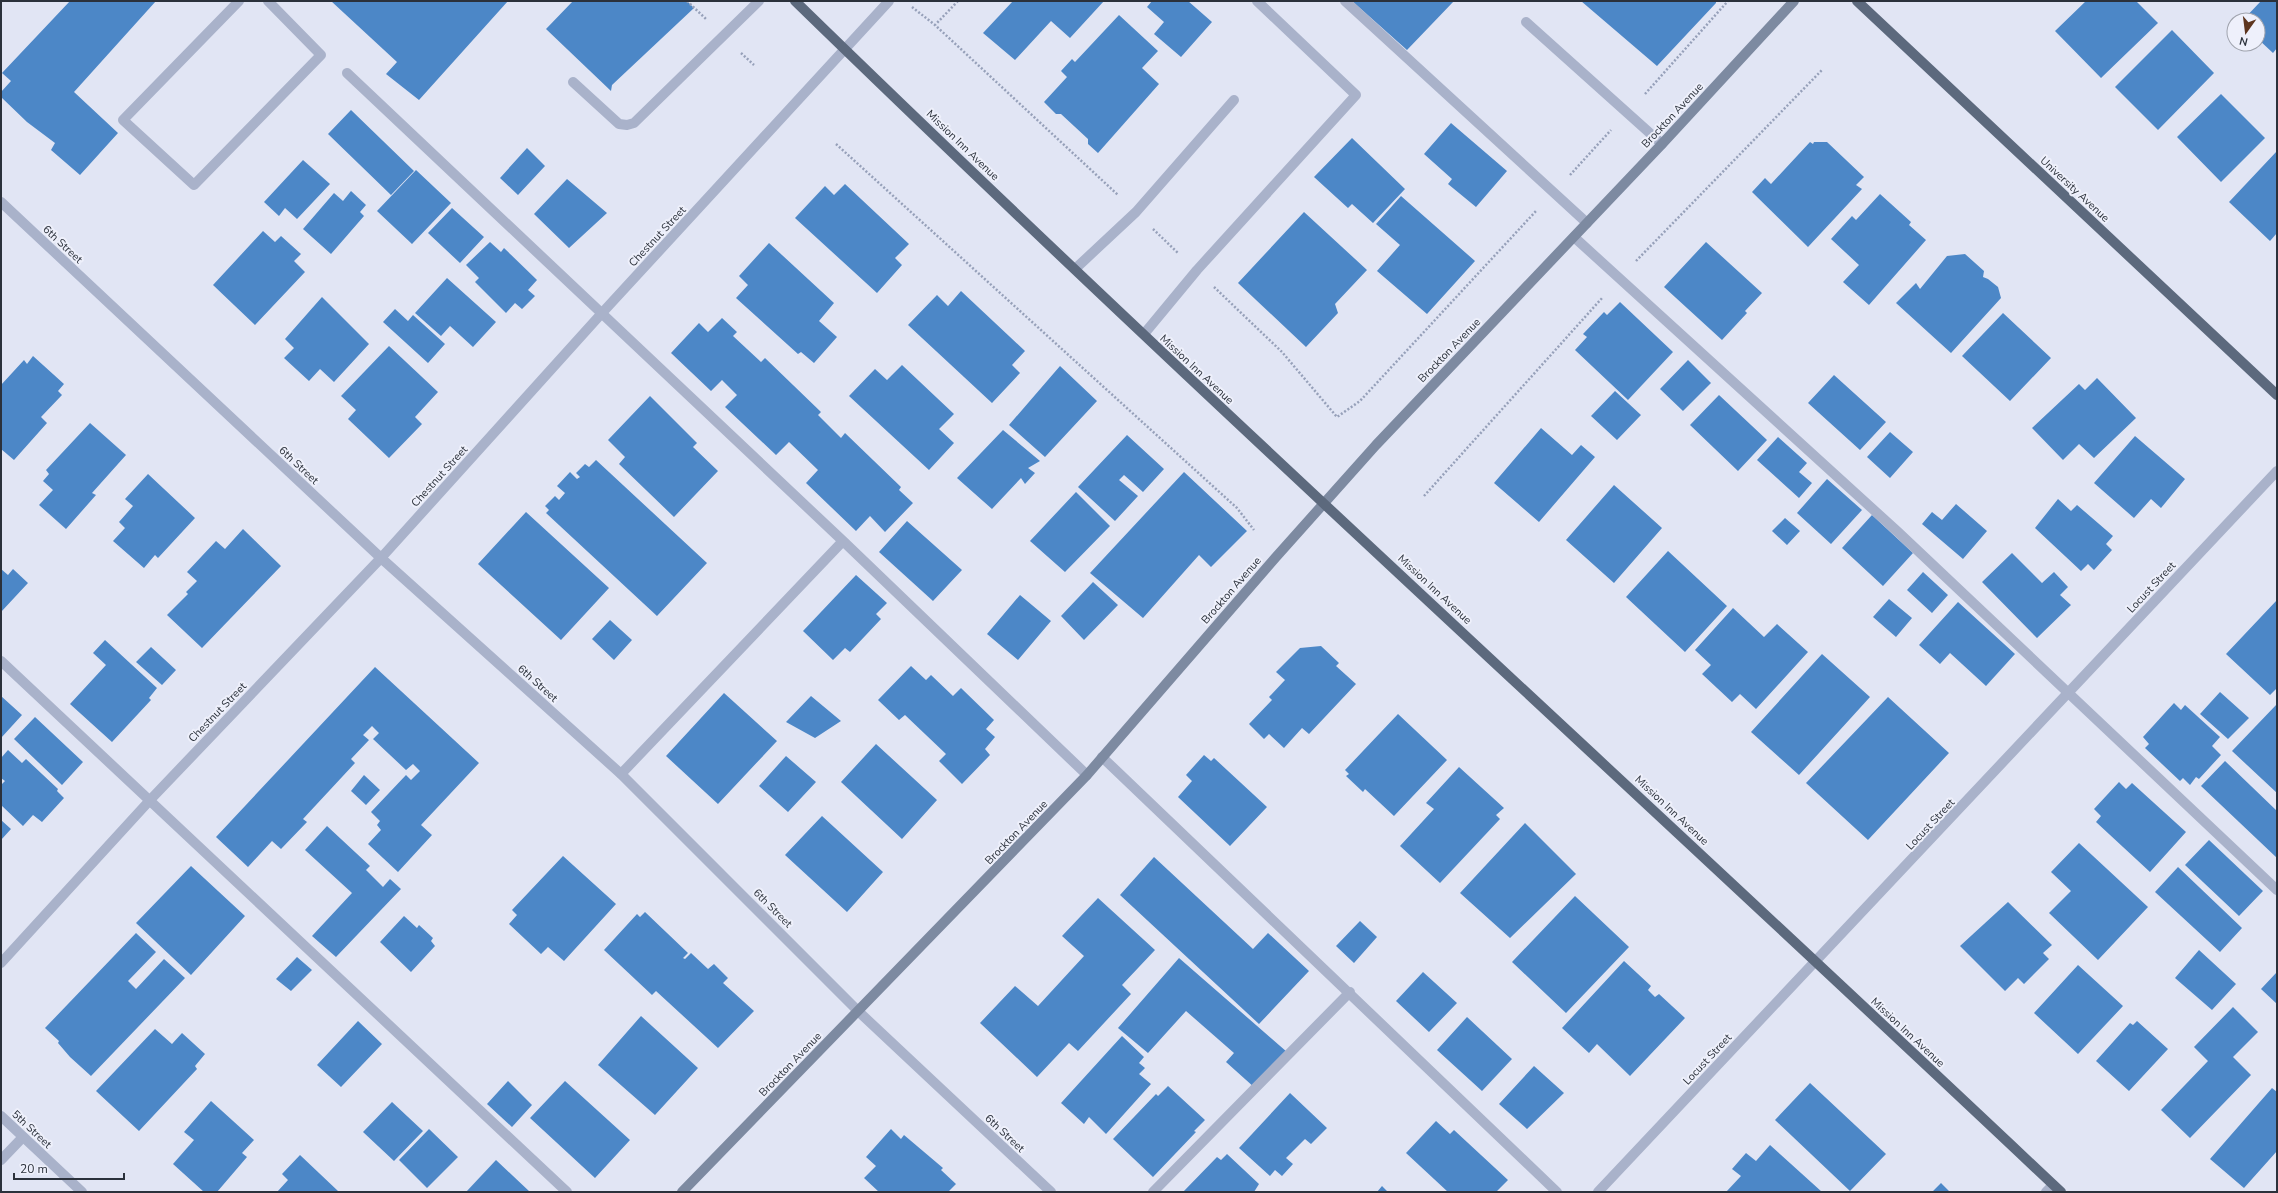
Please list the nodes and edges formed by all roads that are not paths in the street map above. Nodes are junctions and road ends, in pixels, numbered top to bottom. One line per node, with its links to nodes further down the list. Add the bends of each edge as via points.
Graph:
1 (239, 1): 2 (street, via 123,120 194,185 321,55)
2 (268, 1)
3 (758, 1): 13 (street, via 634,123 627,126 619,124)
4 (795, 1): 11 (main road, Mission Inn Avenue)
5 (889, 1): 11 (street, Chestnut Street)
6 (1256, 1): 21 (street, via 1356,95 1197,270)
7 (1345, 1): 17 (street)
8 (1794, 1): 15 (street, Brockton Avenue)
9 (1857, 1): 22 (main road, University Avenue)
10 (1526, 22): 15 (street)
11 (845, 50): 19 (main road, Mission Inn Avenue); 20 (street, Chestnut Street)
12 (347, 73): 20 (street)
13 (573, 82)
14 (1234, 100): 19 (street, via 1136,212)
15 (1662, 144): 17 (street, Brockton Avenue)
16 (1, 202): 26 (street, 6th Street)
17 (1586, 223): 18 (street, Brockton Avenue)
18 (1574, 237): 24 (street, Brockton Avenue); 28 (street, via 1892,526)
19 (1075, 269): 21 (main road, Mission Inn Avenue)
20 (602, 312): 25 (street); 26 (street, Chestnut Street)
21 (1144, 334): 24 (main road, Mission Inn Avenue)
22 (2277, 395)
23 (2277, 471): 28 (street, Locust Street)
24 (1324, 503): 29 (street, Brockton Avenue); 35 (main road, Mission Inn Avenue)
25 (843, 541): 30 (street); 31 (street)
26 (381, 558): 30 (street, 6th Street); 32 (street, Chestnut Street)
27 (1, 660): 32 (street)
28 (2069, 692): 33 (street); 35 (street, Locust Street)
29 (1102, 757): 31 (street, Brockton Avenue); 36 (street)
30 (621, 774): 37 (street, 6th Street)
31 (1087, 775): 37 (street, Brockton Avenue)
32 (151, 799): 34 (street, Chestnut Street); 43 (street)
33 (2277, 890)
34 (1, 962)
35 (1817, 962): 41 (main road, Mission Inn Avenue); 48 (street, Locust Street)
36 (1350, 992): 46 (street); 47 (street)
37 (859, 1012): 44 (street, Brockton Avenue); 45 (street, 6th Street)
38 (1, 1116): 39 (street, 5th Street)
39 (23, 1137): 40 (street); 42 (street, 5th Street)
40 (1, 1160)
41 (2049, 1188): 49 (main road, Mission Inn Avenue)
42 (82, 1192)
43 (567, 1192)
44 (682, 1192)
45 (1051, 1192)
46 (1153, 1192)
47 (1557, 1192)
48 (1598, 1192)
49 (2061, 1192)

